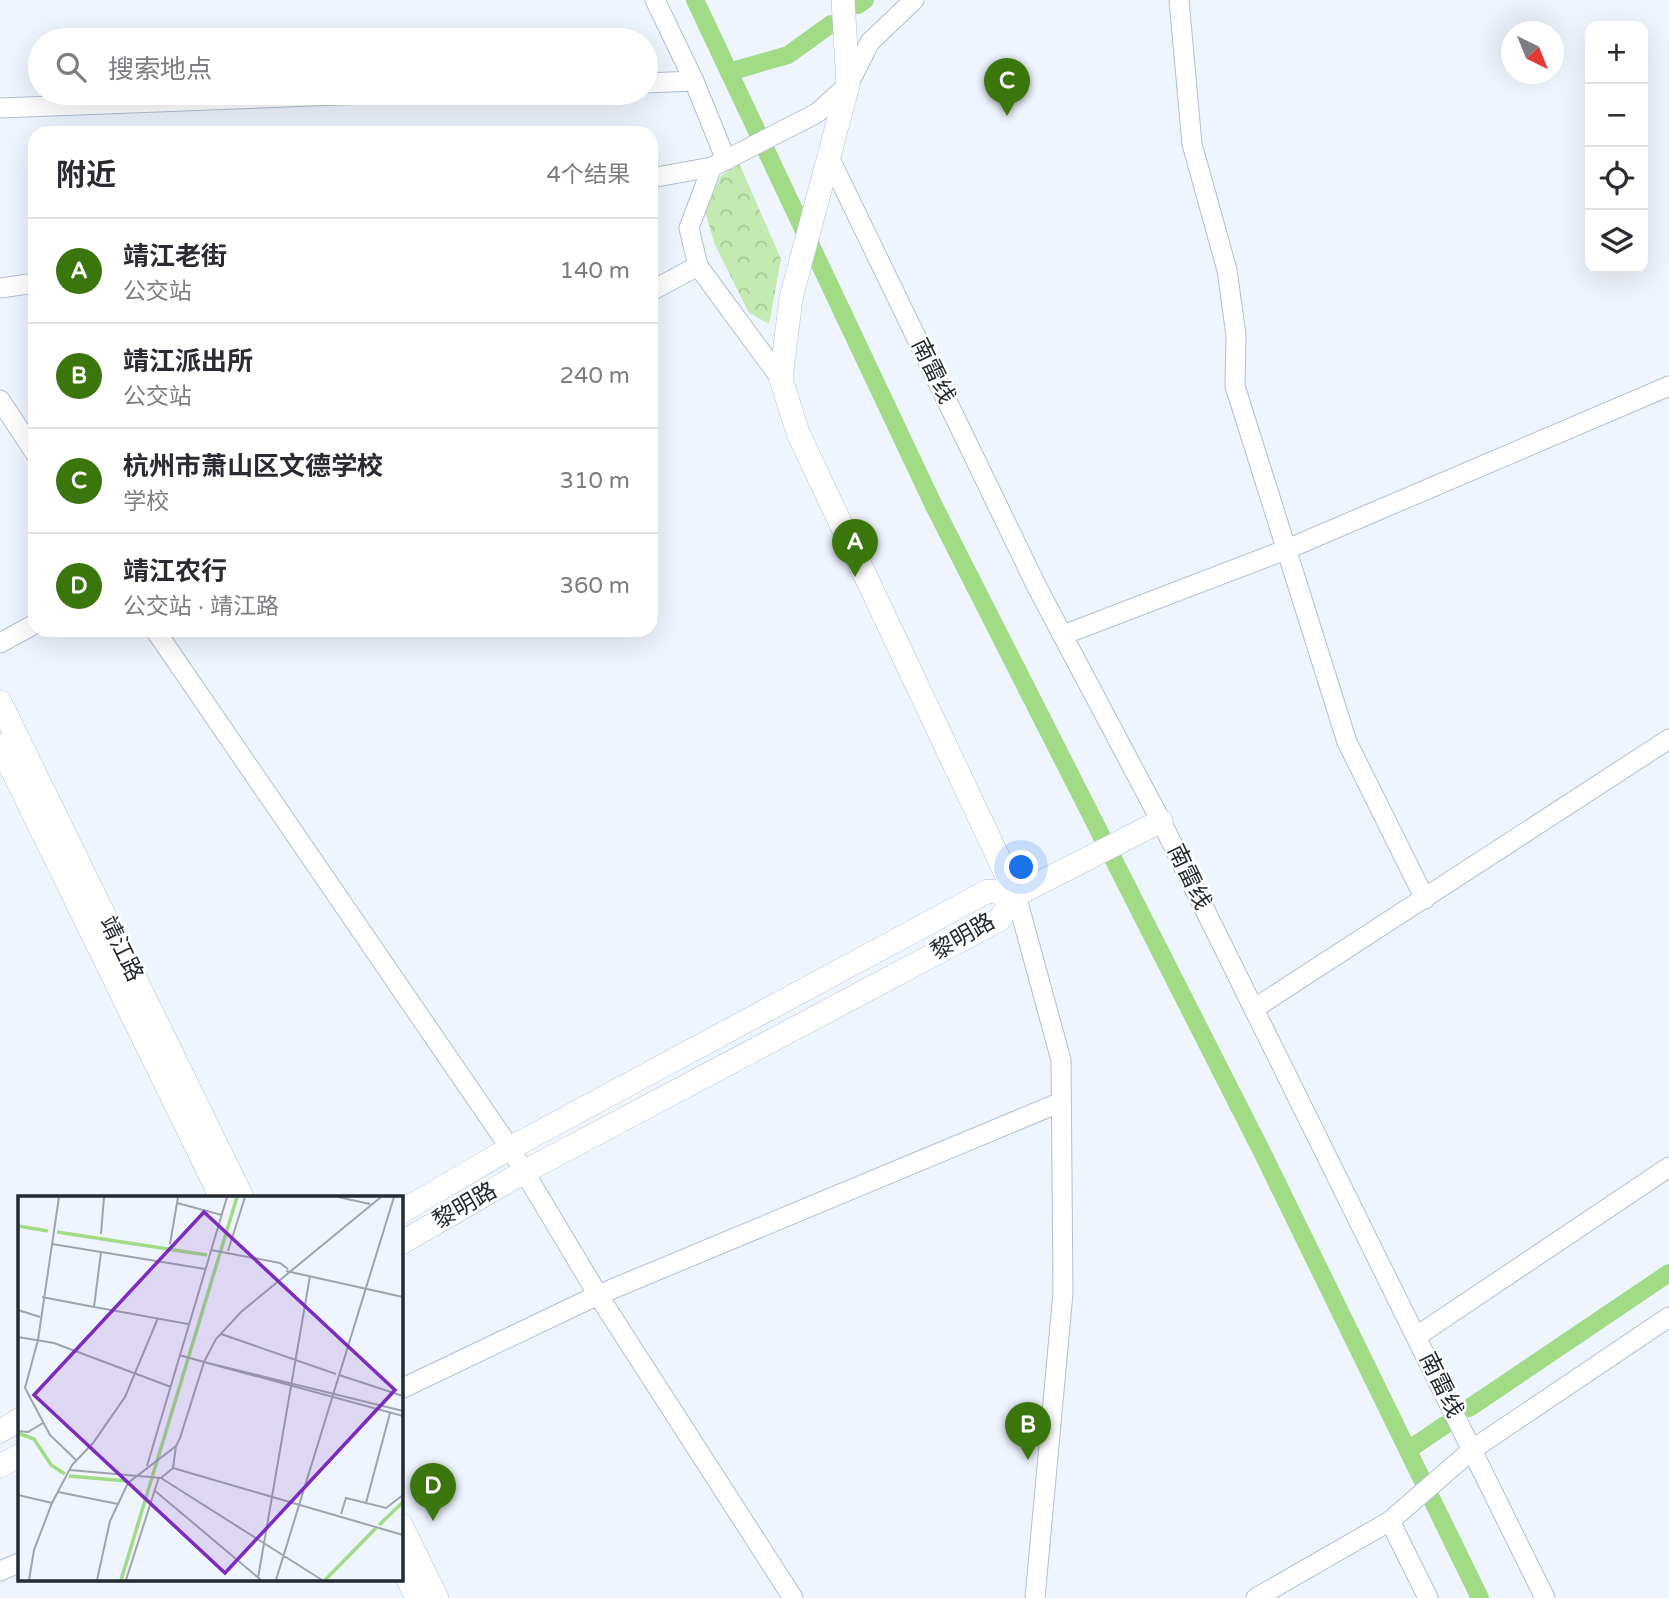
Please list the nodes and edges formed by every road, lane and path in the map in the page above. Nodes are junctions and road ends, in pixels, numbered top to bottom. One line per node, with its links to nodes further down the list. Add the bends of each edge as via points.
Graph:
1 (654, 0): 5 (street)
2 (843, 0): 7 (main road)
3 (914, 0): 7 (street, via 870,42)
4 (1179, 0): 21 (street, via 1192,144 1227,270 1236,335 1235,386)
5 (694, 81): 6 (street); 11 (street)
6 (658, 82)
7 (848, 85): 10 (main road); 11 (street, via 817,113)
8 (79, 105): 9 (street)
9 (0, 108)
10 (829, 157): 17 (main road, via 794,288); 23 (street, 南雷线)
11 (724, 160): 12 (street); 13 (street, via 689,228)
12 (658, 176)
13 (698, 266): 15 (street); 17 (street)
14 (28, 284): 16 (street)
15 (658, 287)
16 (0, 288)
17 (781, 379): 30 (main road, via 798,433)
18 (1669, 386): 21 (street)
19 (0, 400): 20 (street)
20 (28, 442)
21 (1285, 550): 23 (street); 31 (street, via 1347,742)
22 (28, 628): 25 (street)
23 (1063, 635): 29 (street, 南雷线)
24 (160, 637): 34 (street)
25 (0, 643)
26 (0, 702): 38 (main road, 靖江路)
27 (1669, 739): 31 (street)
28 (0, 745): 37 (main road, 靖江路)
29 (1161, 821): 30 (main road); 32 (street, 南雷线)
30 (1016, 895): 33 (street, via 1061,1060); 34 (main road, 黎明路, via 988,891); 36 (main road, 黎明路, via 999,920)
31 (1425, 899): 32 (street)
32 (1255, 1008): 43 (street, 南雷线)
33 (1061, 1102): 41 (street); 58 (street, via 1063,1293)
34 (510, 1148): 36 (street); 39 (main road, 黎明路)
35 (1669, 1167): 43 (street)
36 (524, 1171): 40 (main road, 黎明路); 41 (street)
37 (221, 1196)
38 (242, 1196)
39 (402, 1211)
40 (402, 1242)
41 (598, 1295): 44 (street); 57 (street)
42 (1669, 1317): 47 (street)
43 (1417, 1336): 47 (street, 南雷线)
44 (402, 1389)
45 (18, 1421): 46 (main road)
46 (0, 1431)
47 (1473, 1449): 50 (street); 61 (street, 南雷线)
48 (18, 1456): 49 (main road)
49 (0, 1466)
50 (1394, 1517): 59 (street); 60 (street)
51 (402, 1526): 56 (main road)
52 (18, 1563): 54 (street)
53 (402, 1567): 55 (main road)
54 (0, 1571)
55 (417, 1598)
56 (437, 1598)
57 (793, 1598)
58 (1035, 1598)
59 (1256, 1598)
60 (1428, 1598)
61 (1545, 1598)

